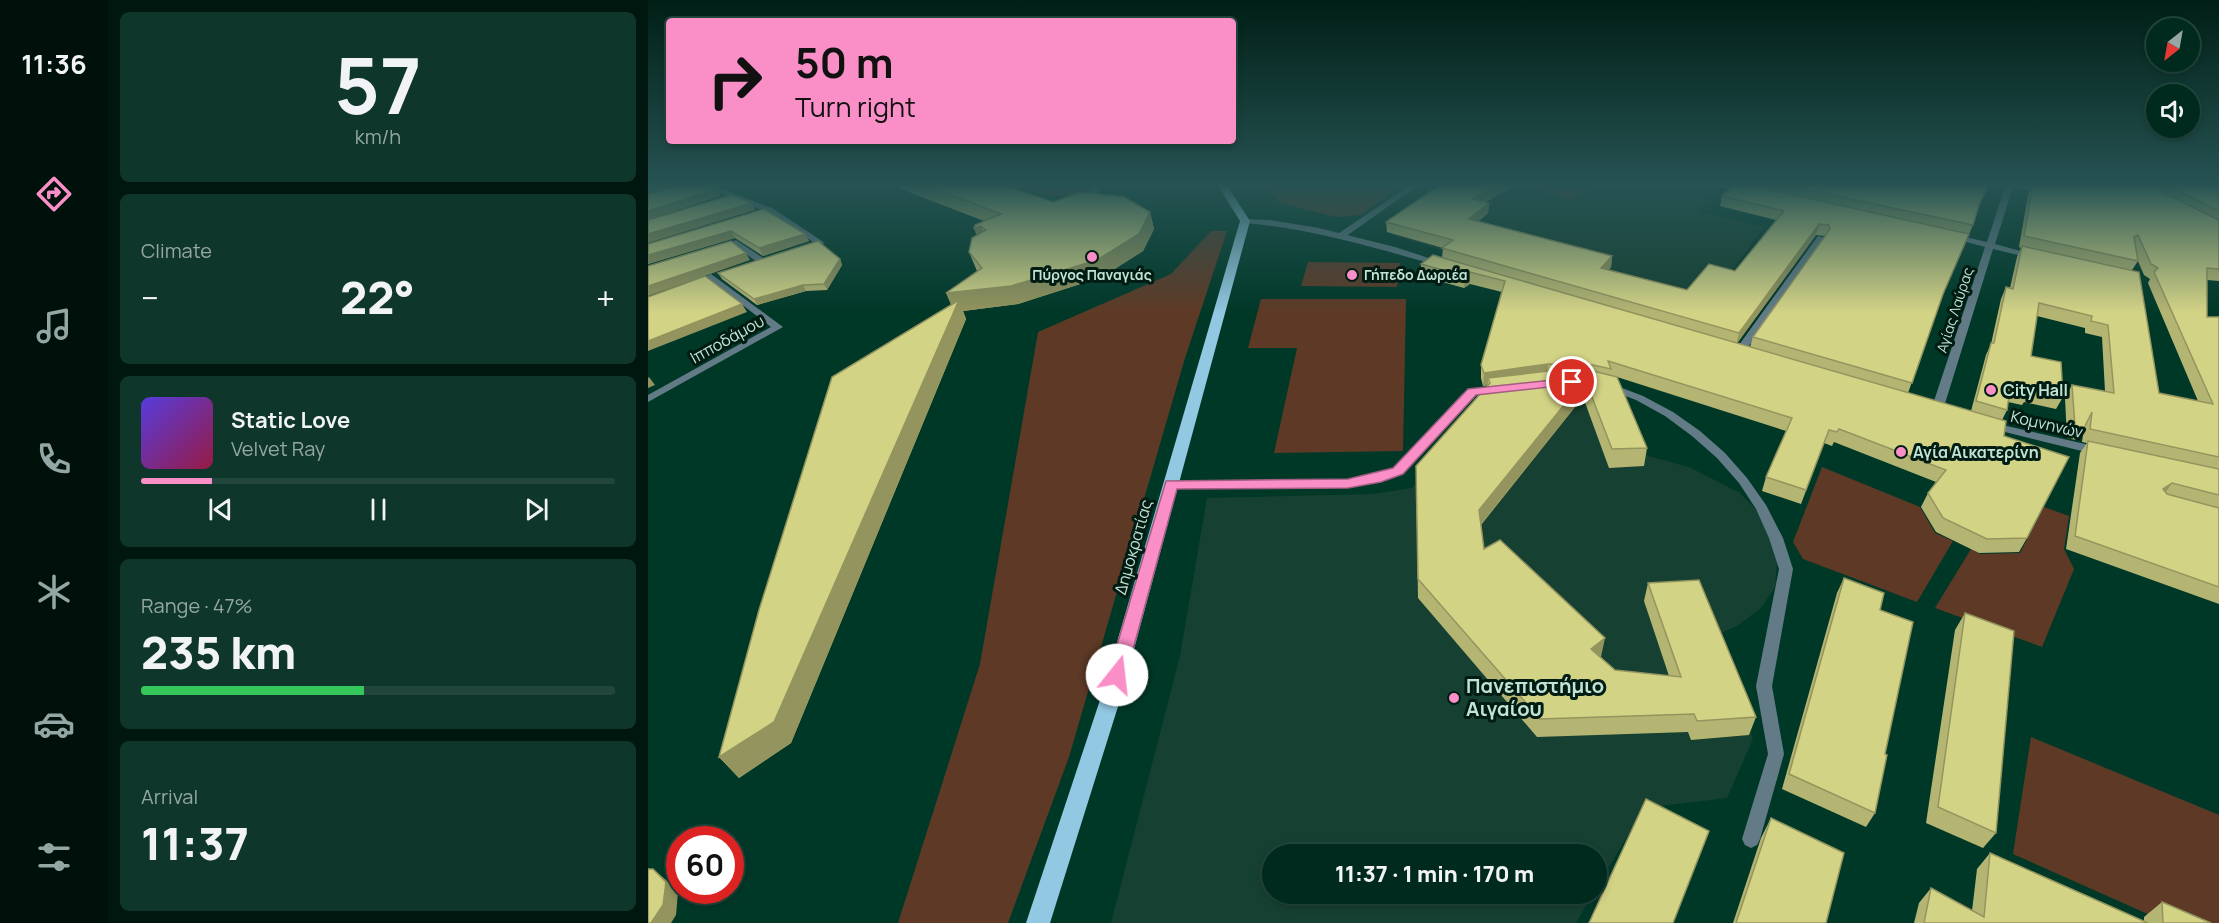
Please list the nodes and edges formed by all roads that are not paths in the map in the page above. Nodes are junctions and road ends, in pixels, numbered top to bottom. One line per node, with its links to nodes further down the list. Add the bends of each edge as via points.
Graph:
1 (796, 227): 9 (street, via 821,243)
2 (1243, 227): 23 (main road, Δημοκρατίας)
3 (1299, 227): 6 (street)
4 (1354, 227): 6 (street)
5 (1996, 227): 10 (street, Αγίας Λαύρας)
6 (1342, 235): 14 (street)
7 (1944, 235): 10 (street)
8 (1821, 238): 16 (street, via 1745,352)
9 (811, 246)
10 (1990, 246): 13 (street); 20 (street, Αγίας Λαύρας, via 1932,408)
11 (713, 249): 12 (street, via 736,243 755,262)
12 (770, 257)
13 (2045, 258)
14 (1451, 266)
15 (680, 289): 19 (street, Ιπποδάμου, via 716,275 778,327)
16 (1729, 347)
17 (1598, 384): 24 (street, via 1647,402 1706,442 1743,480 1767,513 1786,569 1764,686 1776,754)
18 (1517, 387): 23 (street, via 1473,392 1398,471 1376,479 1348,483)
19 (648, 399)
20 (1949, 413)
21 (1983, 423): 22 (street, Κομνηνών)
22 (2107, 453)
23 (1171, 485): 25 (main road, Δημοκρατίας, via 1111,697)
24 (1751, 839)
25 (1038, 923)

